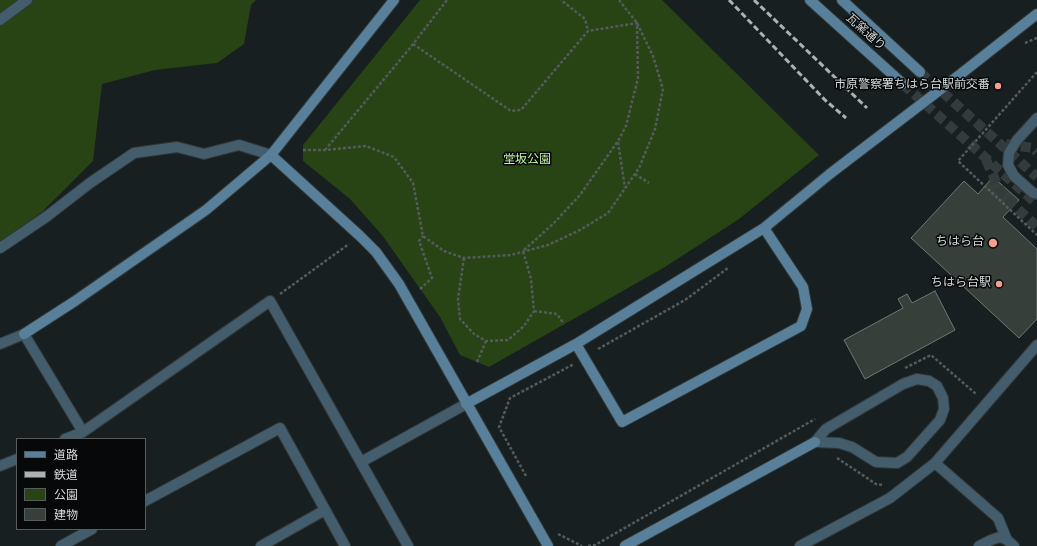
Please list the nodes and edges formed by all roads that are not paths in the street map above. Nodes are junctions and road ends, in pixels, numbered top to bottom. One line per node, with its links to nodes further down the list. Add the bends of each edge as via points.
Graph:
1 (27, 0): 6 (street)
2 (394, 0): 10 (street)
3 (810, 0): 8 (street, 瓦窯通り)
4 (842, 0): 7 (street, 瓦窯通り)
5 (1037, 14): 12 (street, bridge)
6 (0, 20)
7 (920, 72)
8 (903, 84)
9 (1037, 118): 11 (street, via 1016,140 1009,153 1008,165 1014,176)
10 (271, 155): 13 (street, via 239,145 204,154 178,147 134,153); 14 (street, via 206,210); 18 (street, via 376,252 399,284)
11 (1037, 194)
12 (764, 228): 16 (street); 16 (street, via 803,287 808,309 801,326 622,422)
13 (0, 248)
14 (24, 334): 15 (street); 19 (street)
15 (0, 344)
16 (576, 344): 18 (street)
17 (1037, 345): 24 (street)
18 (466, 404): 23 (street); 34 (street)
19 (83, 432): 20 (street); 23 (street, via 270,301)
20 (68, 438)
21 (815, 442): 21 (street, via 826,429 903,384 918,379 929,381 937,386 943,398 944,409 940,420 907,457 897,462 876,462 852,447); 35 (street)
22 (16, 459): 25 (street)
23 (361, 462): 33 (street)
24 (935, 463): 29 (street, via 998,518); 36 (street, via 890,498)
25 (0, 466)
26 (146, 500): 27 (street, via 280,428)
27 (325, 510): 31 (street); 32 (street)
28 (90, 530): 30 (street)
29 (1010, 543): 37 (street, via 1000,537)
30 (61, 546)
31 (261, 546)
32 (345, 546)
33 (408, 546)
34 (548, 546)
35 (625, 546)
36 (800, 546)
37 (979, 546)

